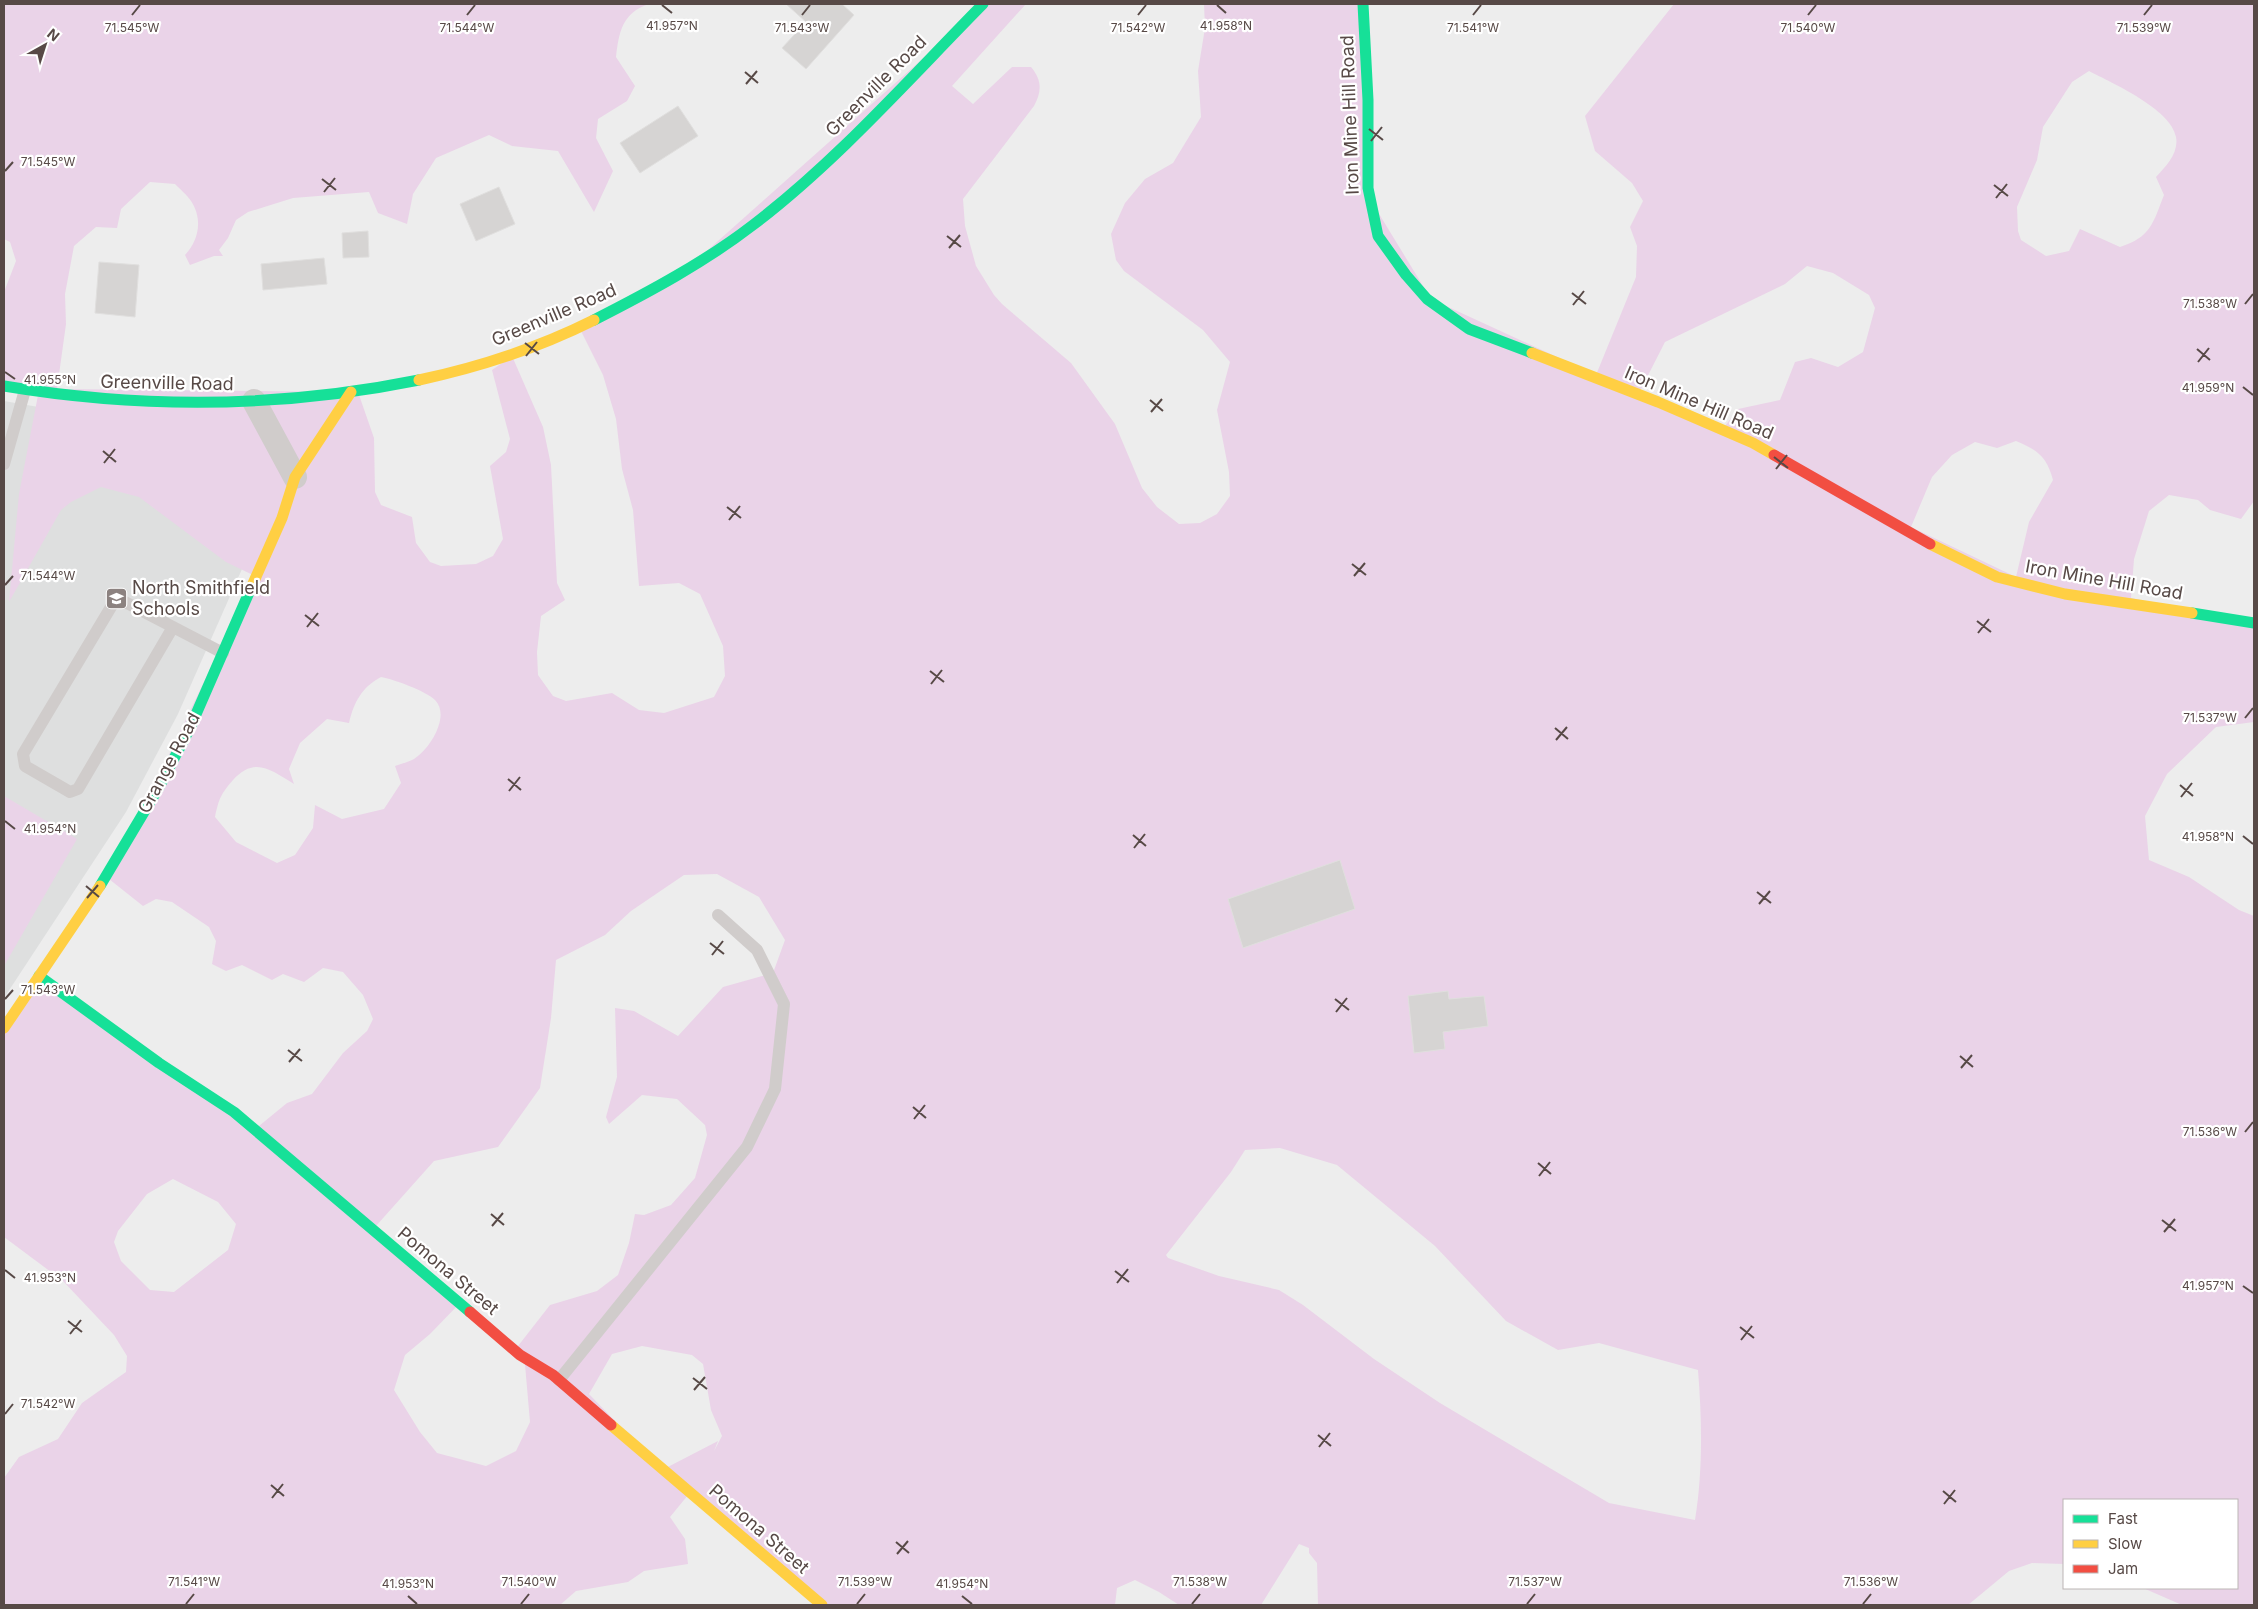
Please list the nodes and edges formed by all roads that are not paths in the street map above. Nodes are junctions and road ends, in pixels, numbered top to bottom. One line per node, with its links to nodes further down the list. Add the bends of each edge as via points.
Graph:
1 (983, 4): 5 (street, Greenville Road, via 854,134 766,214 695,264 601,317 515,354 442,375)
2 (1363, 4): 9 (street, Iron Mine Hill Road, via 1368,188 1378,236 1427,299 1469,329 1658,402 1753,443 1906,532 1998,577 2065,594)
3 (4, 386): 4 (street, Greenville Road)
4 (25, 390): 6 (street, Greenville Road, via 89,400 187,405); 7 (lane)
5 (351, 392): 6 (street, Greenville Road); 8 (street, Grange Road)
6 (254, 401): 8 (street)
7 (4, 459)
8 (295, 477): 11 (street, Grange Road, via 282,518)
9 (2254, 623)
10 (173, 627): 10 (lane, via 123,601 114,602 23,754 25,766 70,792 78,789); 11 (lane)
11 (223, 653): 13 (street, Grange Road, via 190,728 159,787 90,904)
12 (718, 915): 15 (lane, via 757,950 784,1004 775,1089 747,1147)
13 (40, 976): 14 (street, Grange Road); 15 (street, Pomona Street, via 159,1063 234,1112 520,1355)
14 (4, 1028)
15 (559, 1380): 16 (street, Pomona Street)
16 (822, 1605)

